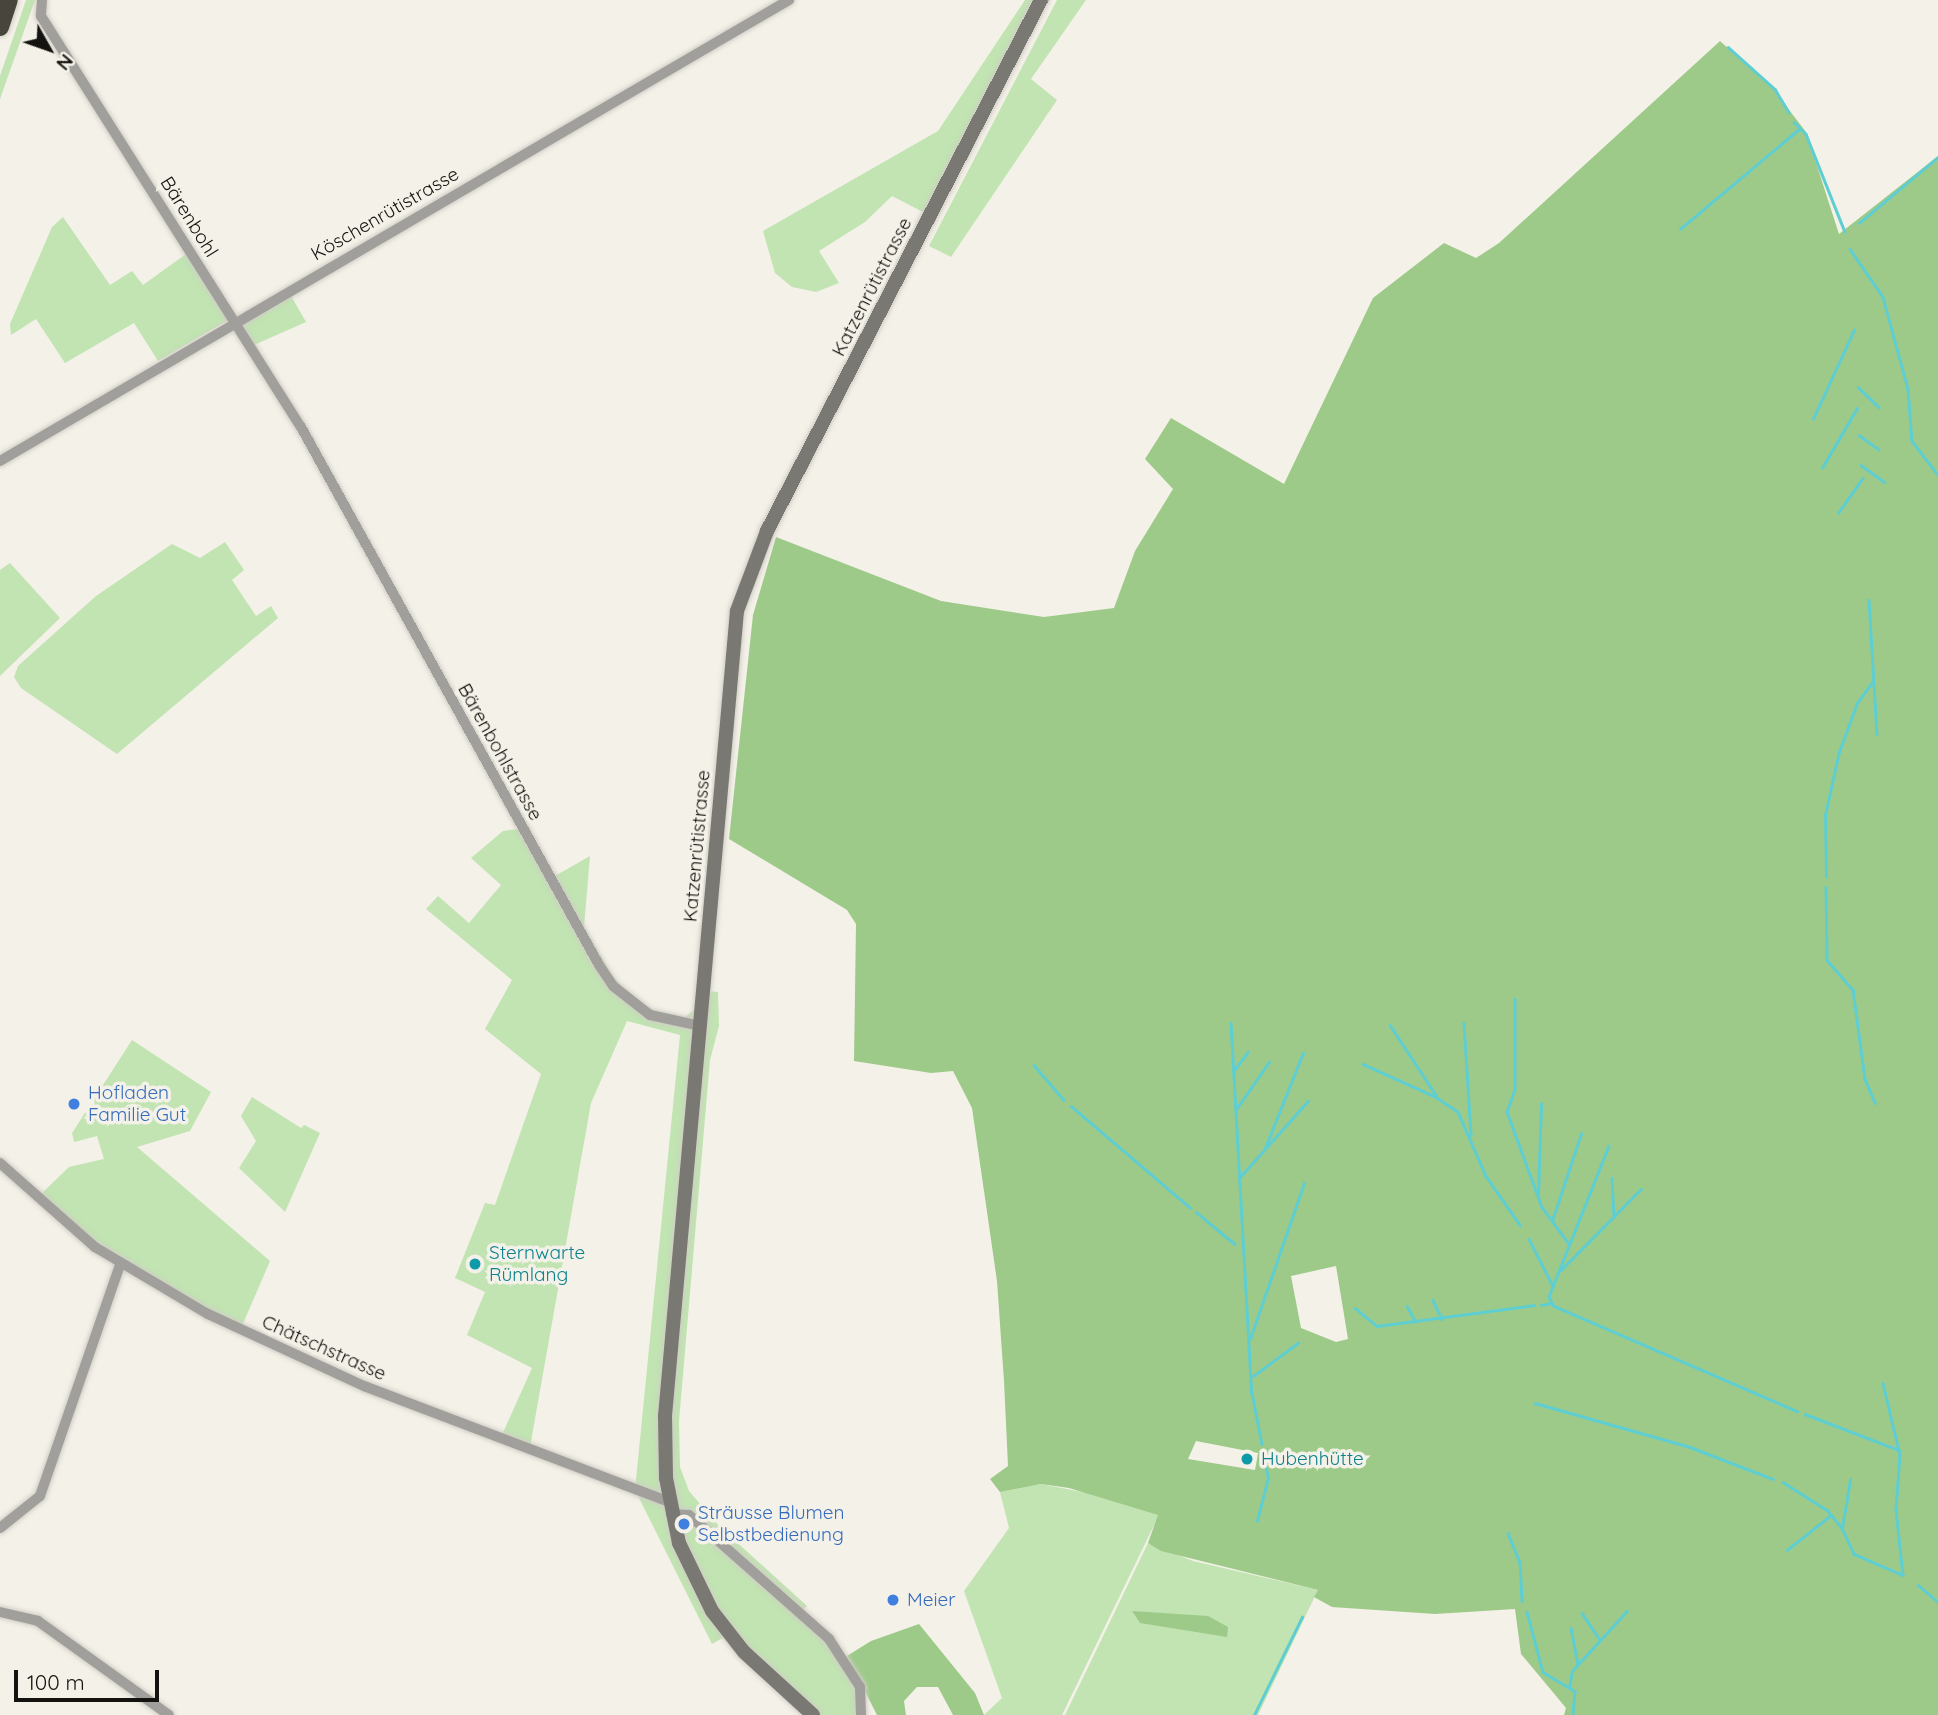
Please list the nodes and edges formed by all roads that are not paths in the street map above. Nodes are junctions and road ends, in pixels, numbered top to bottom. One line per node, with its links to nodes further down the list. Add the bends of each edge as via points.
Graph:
1 (9, 0): 5 (highway)
2 (789, 0): 6 (street, Köschenrütistrasse)
3 (1041, 0): 9 (street, Katzenrütistrasse, via 767,531 742,590)
4 (40, 4): 6 (street, Bärenbohl)
5 (0, 27)
6 (234, 321): 7 (street, Bärenbohl); 8 (street, Köschenrütistrasse)
7 (310, 446): 9 (street, Bärenbohlstrasse, via 613,986 650,1015)
8 (0, 461)
9 (700, 1026): 14 (street, Katzenrütistrasse, via 665,1416)
10 (0, 1163): 11 (street, Chätschstrasse)
11 (13, 1173): 12 (street); 13 (street, Chätschstrasse)
12 (0, 1175)
13 (120, 1265): 14 (street, Chätschstrasse, via 208,1314 364,1386); 15 (street, via 40,1496)
14 (670, 1508): 18 (street, Katzenrütistrasse, via 688,1566 712,1611 744,1652); 19 (street, Chätschstrasse, via 689,1515 829,1639 860,1687)
15 (0, 1528)
16 (0, 1612): 17 (street, via 23,1615 44,1625)
17 (169, 1715)
18 (813, 1715)
19 (860, 1715)

